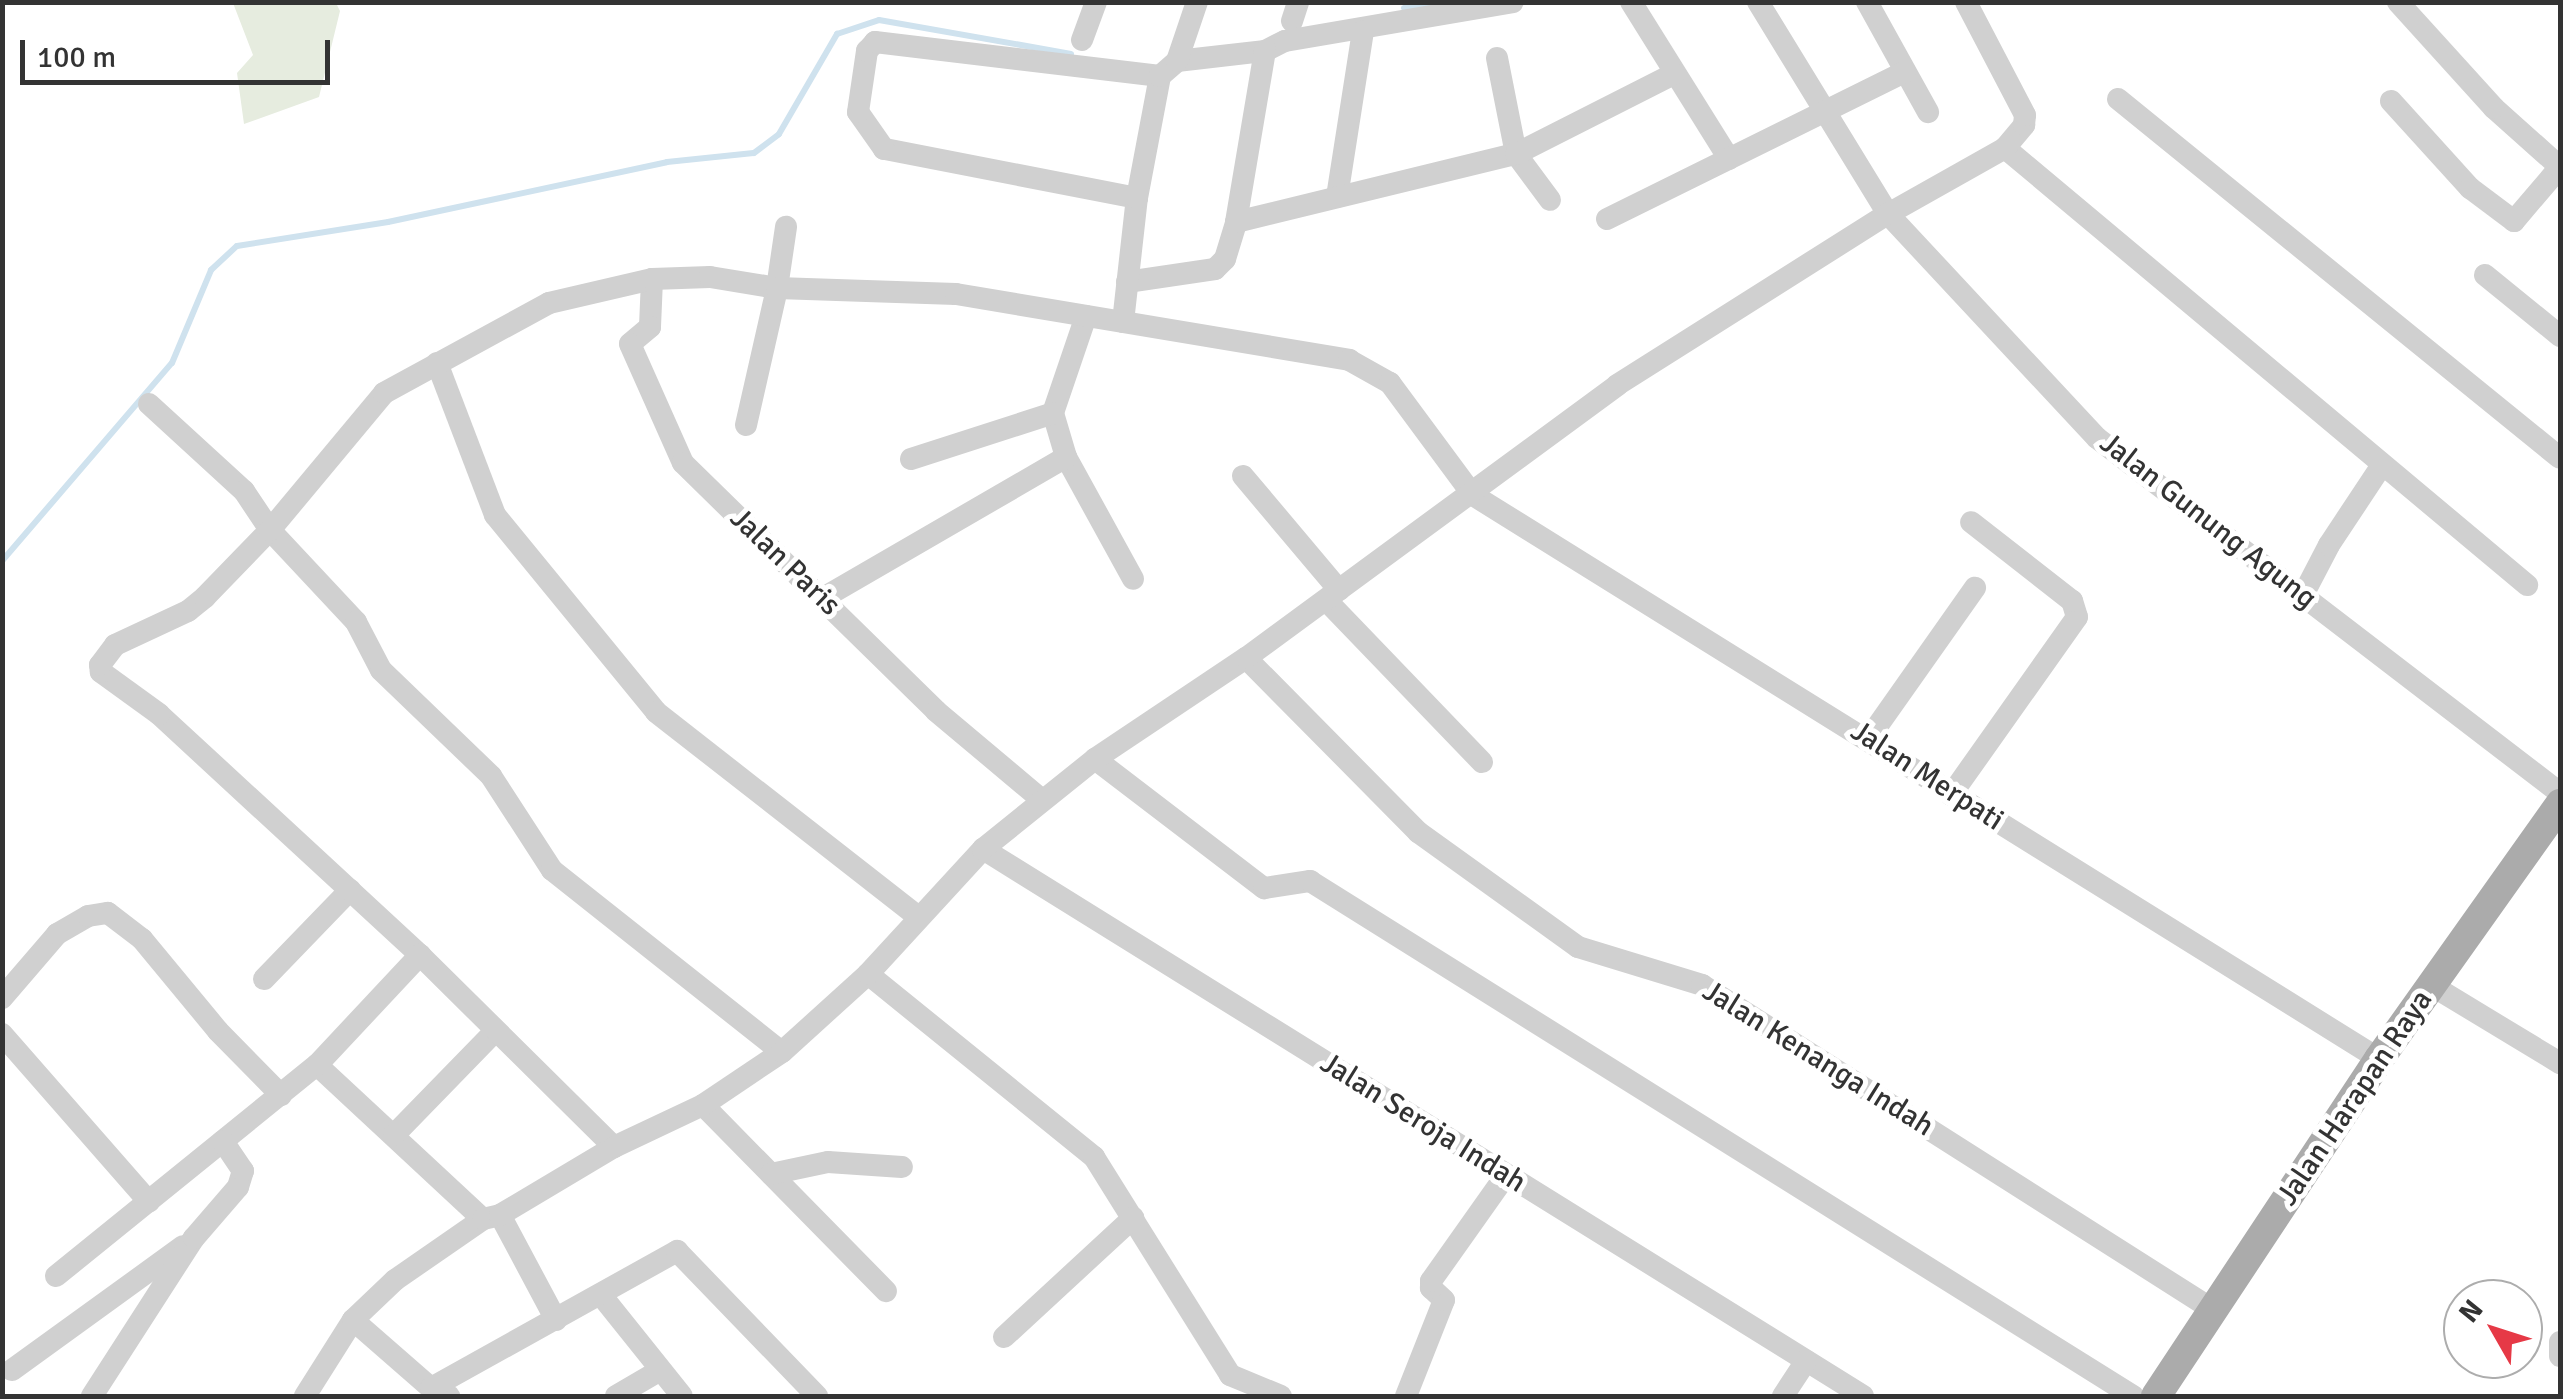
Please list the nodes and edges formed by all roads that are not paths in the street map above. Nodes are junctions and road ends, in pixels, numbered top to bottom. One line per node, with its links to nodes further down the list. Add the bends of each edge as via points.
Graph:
1 (1096, 2): 11 (street)
2 (1197, 2): 14 (street)
3 (1513, 2): 9 (street, via 1494,9)
4 (1631, 2): 16 (street)
5 (1758, 2): 19 (street, Jalan Gunung Agung)
6 (1867, 2): 15 (street)
7 (1966, 2): 21 (street, via 2025,115)
8 (2398, 2): 24 (street, via 2494,108)
9 (1392, 12): 10 (street)
10 (1363, 31): 12 (street, via 1286,41); 25 (street)
11 (1082, 40)
12 (1265, 51): 14 (street); 30 (street)
13 (1498, 58): 22 (street)
14 (1169, 69): 26 (street); 26 (street, via 875,42 866,50 858,112 884,149)
15 (1906, 72): 19 (street); 20 (street)
16 (1674, 74): 22 (street); 23 (street)
17 (2118, 98): 44 (street)
18 (2390, 101): 24 (street, via 2470,188 2514,220)
19 (1825, 110): 23 (street); 28 (street, Jalan Gunung Agung)
20 (1928, 112)
21 (2005, 148): 28 (street); 46 (street)
22 (1516, 154): 25 (street); 27 (street)
23 (1729, 159): 29 (street)
24 (2560, 166)
25 (1337, 197): 30 (street)
26 (1137, 198): 34 (street)
27 (1550, 200)
28 (1888, 214): 48 (street, via 1618,385); 55 (street, Jalan Gunung Agung, via 2110,450)
29 (1607, 219)
30 (1236, 222): 34 (street, via 1225,260 1215,269)
31 (786, 227): 35 (street)
32 (2485, 274): 38 (street)
33 (652, 279): 35 (street, via 719,277); 39 (street, via 549,303); 56 (street, Jalan Paris, via 650,327 630,344 683,463)
34 (1127, 282): 37 (street)
35 (777, 288): 36 (street, via 944,292); 42 (street)
36 (1086, 316): 37 (street); 41 (street)
37 (1123, 322): 48 (street, via 1331,355 1374,372 1400,395)
38 (2560, 336)
39 (437, 363): 50 (street, via 377,399); 67 (street, via 495,515 656,712)
40 (150, 404): 50 (street, via 244,491)
41 (1053, 413): 43 (street); 45 (street)
42 (746, 425)
43 (1066, 457): 51 (street); 56 (street)
44 (2560, 458)
45 (911, 459)
46 (2382, 465): 52 (street); 55 (street)
47 (1243, 476): 54 (street)
48 (1473, 495): 54 (street); 58 (street, Jalan Merpati)
49 (1970, 522): 62 (street, via 2072,600 2078,617)
50 (270, 530): 66 (street, via 188,611 114,645 101,672 159,714); 75 (street, via 356,622 381,670 491,776 548,866)
51 (1133, 579)
52 (2528, 585)
53 (1975, 588): 58 (street)
54 (1333, 595): 57 (street); 60 (street)
55 (2303, 595): 61 (street, Jalan Gunung Agung)
56 (823, 598): 63 (street, Jalan Paris, via 936,710)
57 (1246, 658): 59 (street); 94 (street, Jalan Kenanga Indah, via 1418,832 1578,947 1702,984)
58 (1869, 738): 62 (street, Jalan Merpati)
59 (1095, 759): 63 (street); 111 (street, via 1266,889 1310,881)
60 (1482, 762)
61 (2560, 793)
62 (1951, 795): 76 (street, Jalan Merpati)
63 (1040, 799): 65 (street)
64 (2560, 804): 71 (main road, Jalan Harapan Raya)
65 (983, 848): 67 (street); 86 (street, Jalan Seroja Indah)
66 (350, 890): 68 (street); 70 (street)
67 (918, 917): 69 (street)
68 (420, 955): 73 (street); 78 (street)
69 (868, 974): 75 (street); 89 (street, via 1088,1150)
70 (264, 979)
71 (2431, 985): 76 (main road, Jalan Harapan Raya); 77 (street)
72 (2, 998): 79 (street, via 57,934 108,913 142,938 218,1031)
73 (495, 1031): 81 (street); 83 (street)
74 (2, 1034): 87 (street)
75 (782, 1052): 80 (street)
76 (2379, 1059): 94 (main road, Jalan Harapan Raya)
77 (2560, 1063)
78 (316, 1064): 79 (street); 81 (street)
79 (281, 1094): 82 (street)
80 (703, 1106): 83 (street); 85 (street)
81 (394, 1134): 88 (street)
82 (223, 1141): 87 (street); 90 (street, via 243,1177)
83 (614, 1147): 88 (street)
84 (902, 1167): 85 (street, via 828,1162)
85 (771, 1174): 92 (street)
86 (1506, 1175): 98 (street, Jalan Seroja Indah); 108 (street, via 1430,1281 1444,1300)
87 (149, 1202): 91 (street)
88 (492, 1217): 95 (street, via 395,1280); 96 (street)
89 (1133, 1218): 97 (street); 107 (street, via 1230,1375)
90 (194, 1238): 99 (street); 102 (street)
91 (56, 1276)
92 (886, 1291)
93 (601, 1295): 96 (street); 100 (street); 106 (street, via 681,1251)
94 (2214, 1310): 112 (main road, Jalan Harapan Raya)
95 (353, 1320): 101 (street); 103 (street)
96 (556, 1320): 101 (street)
97 (1004, 1337)
98 (1806, 1361): 109 (street); 110 (street, Jalan Seroja Indah)
99 (12, 1370)
100 (659, 1371): 104 (street); 105 (street)
101 (440, 1392)
102 (92, 1396)
103 (305, 1396)
104 (616, 1396)
105 (682, 1396)
106 (817, 1396)
107 (1282, 1396)
108 (1406, 1396)
109 (1783, 1396)
110 (1863, 1396)
111 (2132, 1396)
112 (2156, 1396)

